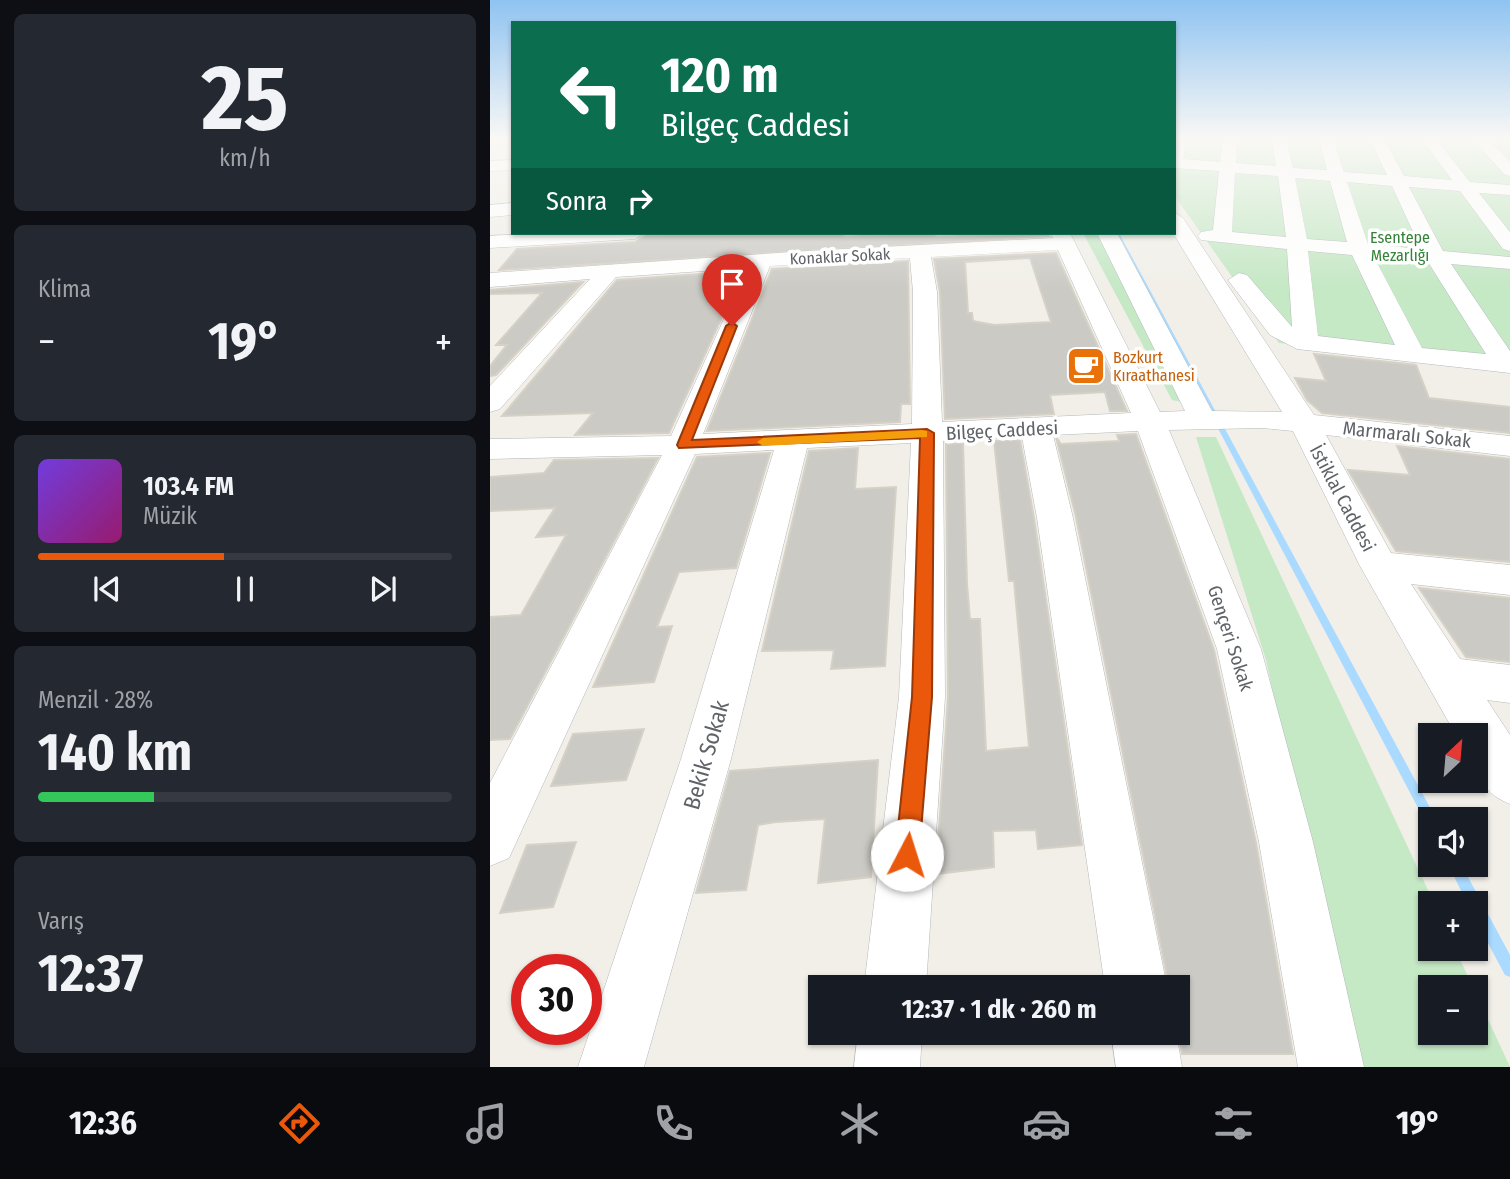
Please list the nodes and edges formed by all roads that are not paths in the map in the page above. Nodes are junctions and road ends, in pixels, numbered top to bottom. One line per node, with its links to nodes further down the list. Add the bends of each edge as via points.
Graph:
1 (1225, 189): 13 (street)
2 (1289, 189): 16 (street)
3 (1342, 189): 18 (street)
4 (1404, 189): 20 (street)
5 (1466, 189): 17 (street)
6 (511, 209): 8 (street)
7 (1178, 209): 13 (street); 32 (street, İstiklal Caddesi)
8 (490, 211)
9 (595, 235): 15 (street)
10 (609, 235): 25 (street)
11 (815, 235): 21 (street)
12 (1108, 235): 31 (street)
13 (1215, 237): 16 (street); 27 (street, via 1279,330)
14 (1063, 238): 19 (street, Konaklar Sokak); 31 (street, Gençeri Sokak)
15 (490, 242)
16 (1298, 243): 18 (street); 27 (street)
17 (1510, 245)
18 (1359, 248): 20 (street); 28 (street)
19 (920, 253): 21 (street, Konaklar Sokak); 34 (street)
20 (1435, 256): 23 (street); 29 (street)
21 (807, 257): 22 (street, Konaklar Sokak)
22 (761, 261): 24 (street, Konaklar Sokak); 36 (street)
23 (1510, 263)
24 (609, 272): 25 (street, Konaklar Sokak); 30 (street)
25 (580, 273): 26 (street, Konaklar Sokak)
26 (490, 280)
27 (1306, 343): 28 (street)
28 (1413, 355): 29 (street)
29 (1508, 365)
30 (490, 403)
31 (1180, 417): 32 (street, Bilgeç Caddesi); 33 (street, Bilgeç Caddesi); 52 (street, Gençeri Sokak, via 1286,842)
32 (1304, 423): 37 (street, Marmaralı Sokak); 39 (street, İstiklal Caddesi)
33 (1036, 429): 34 (street, Bilgeç Caddesi); 46 (street)
34 (927, 433): 35 (street, Bilgeç Caddesi); 45 (street, via 922,697)
35 (793, 440): 36 (street, Bilgeç Caddesi); 49 (street, Bekik Sokak, via 706,759)
36 (684, 445): 38 (street, Bilgeç Caddesi); 44 (street)
37 (1510, 446)
38 (490, 449)
39 (1379, 566): 40 (street); 41 (street, İstiklal Caddesi)
40 (1510, 580)
41 (1447, 676): 42 (street); 43 (street, İstiklal Caddesi)
42 (1510, 684)
43 (1510, 780)
44 (490, 839)
45 (896, 975)
46 (1134, 975)
47 (889, 1045): 50 (street)
48 (1145, 1045): 51 (street)
49 (611, 1067)
50 (887, 1067)
51 (1149, 1067)
52 (1331, 1067)

